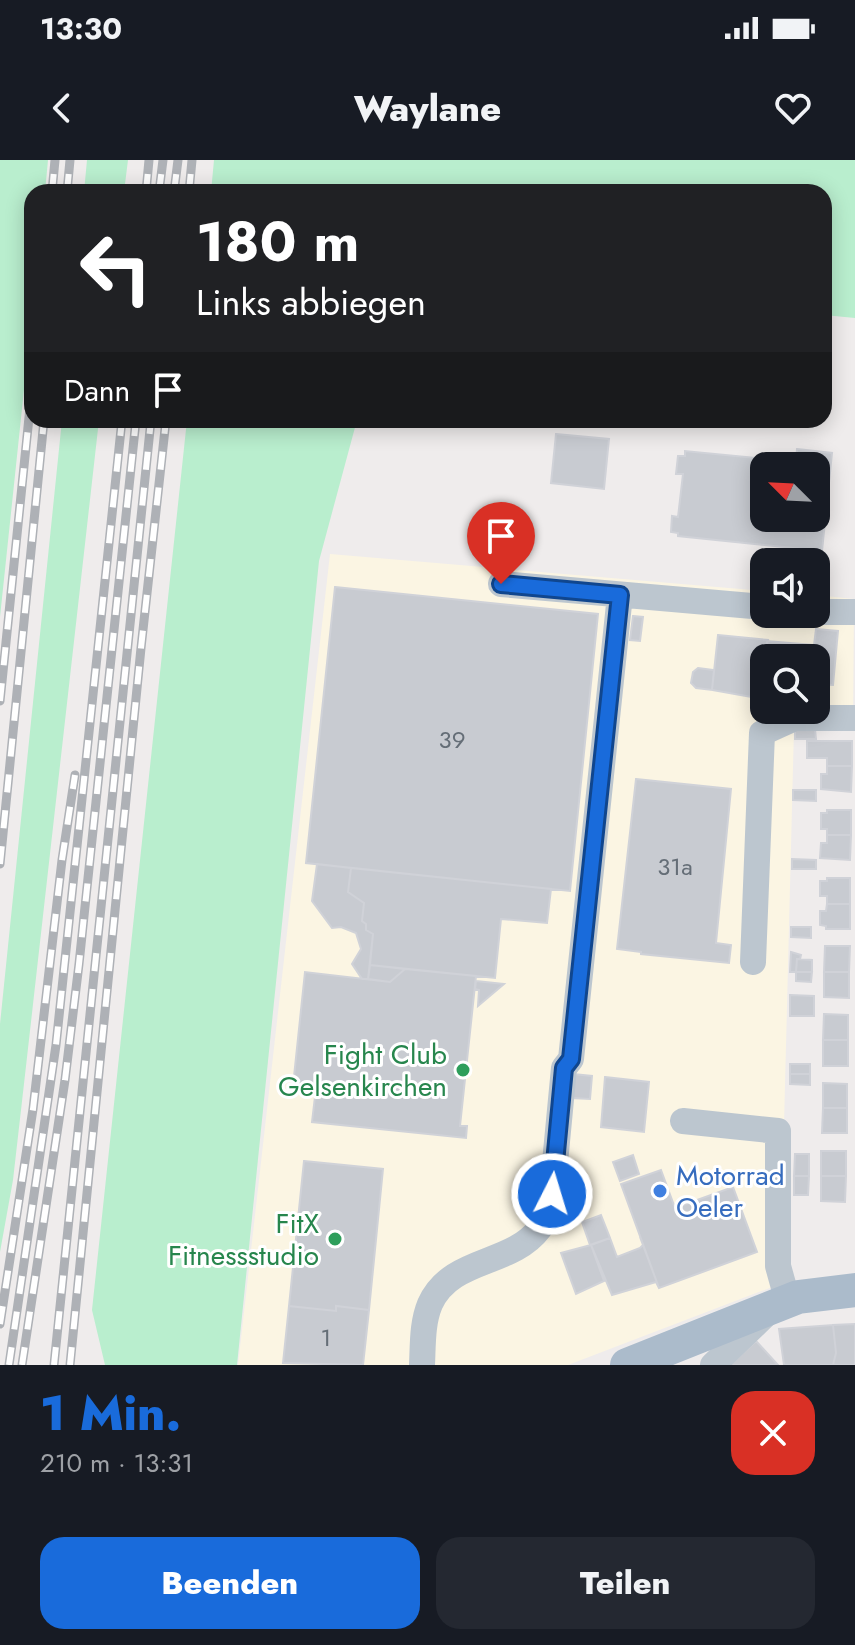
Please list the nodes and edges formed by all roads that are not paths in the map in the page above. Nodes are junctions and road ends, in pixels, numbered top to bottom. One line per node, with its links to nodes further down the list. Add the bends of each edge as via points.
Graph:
1 (501, 584): 2 (street)
2 (620, 595): 3 (street); 11 (street, via 552,1194 538,1231 529,1239 461,1271 437,1291 425,1320)
3 (750, 606)
4 (830, 612): 5 (street)
5 (855, 612)
6 (855, 718): 7 (street, via 795,718 762,733)
7 (753, 962)
8 (683, 1121): 10 (street, via 778,1131)
9 (855, 1290): 10 (main road, via 798,1297)
10 (780, 1305): 12 (main road); 13 (street)
11 (422, 1365)
12 (627, 1365)
13 (713, 1365)

